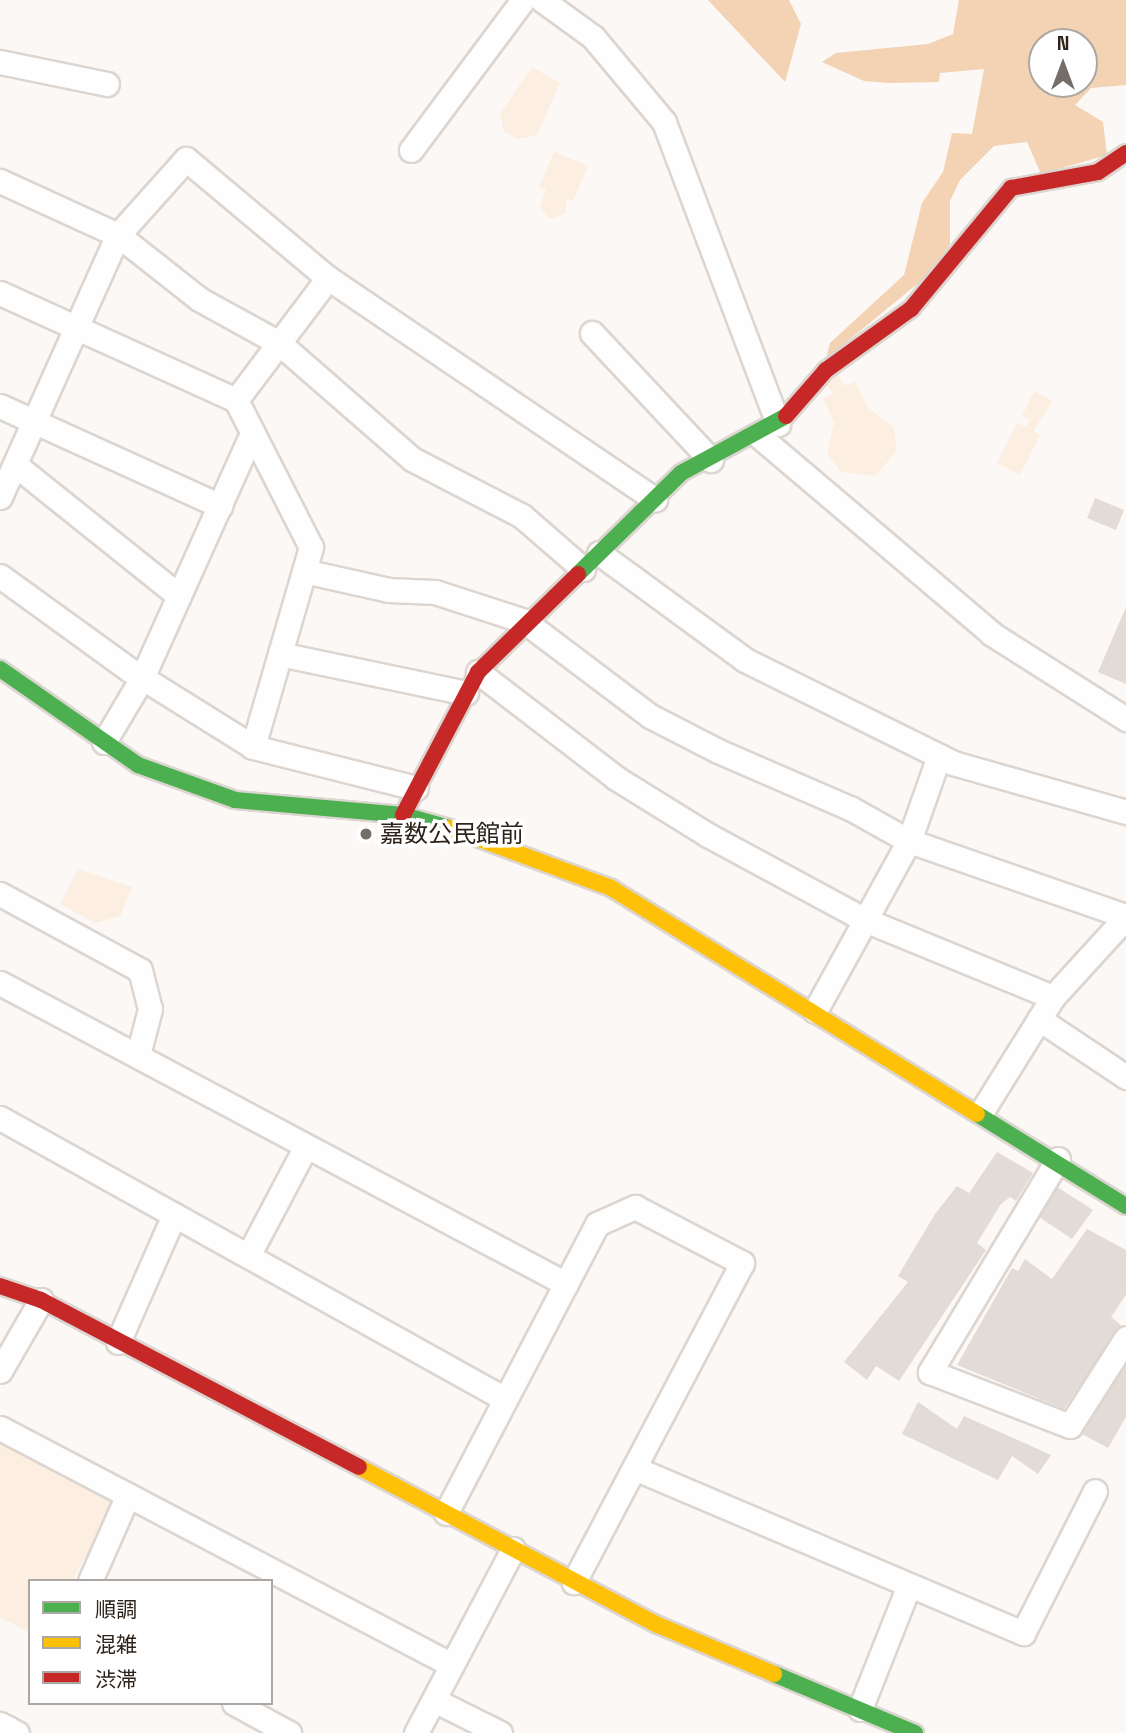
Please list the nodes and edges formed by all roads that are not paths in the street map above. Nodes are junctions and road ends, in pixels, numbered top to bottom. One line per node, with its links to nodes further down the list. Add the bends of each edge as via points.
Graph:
1 (523, 0): 5 (street)
2 (542, 0): 17 (street, via 593,37 664,122)
3 (0, 62): 4 (street)
4 (107, 84)
5 (411, 150)
6 (1126, 153): 17 (street, via 1098,172 1011,188 911,309 826,370)
7 (0, 181): 8 (street)
8 (118, 235): 9 (street, via 186,159); 11 (street); 13 (street, via 199,299)
9 (328, 278): 13 (street); 22 (street)
10 (0, 293): 11 (street)
11 (72, 328): 14 (street); 16 (street)
12 (592, 332): 19 (street)
13 (279, 343): 14 (street); 24 (street, via 412,459 522,516)
14 (236, 400): 18 (street)
15 (0, 406): 16 (street)
16 (36, 420): 20 (street); 23 (street)
17 (769, 430): 19 (street); 34 (street, via 992,634)
18 (253, 433): 23 (street); 25 (street, via 311,547)
19 (711, 460): 22 (street, via 681,473)
20 (18, 467): 21 (street); 27 (street)
21 (0, 497)
22 (655, 499): 24 (street)
23 (220, 506): 27 (street)
24 (591, 561): 28 (street); 37 (street, via 745,660)
25 (304, 571): 28 (street, via 389,590 435,592); 29 (street)
26 (0, 576): 32 (street)
27 (179, 596): 32 (street)
28 (524, 621): 31 (street); 41 (street, via 650,716)
29 (280, 654): 33 (street); 36 (street)
30 (0, 669): 35 (street)
31 (478, 671): 33 (street); 44 (street, via 616,778)
32 (142, 678): 35 (street); 36 (street)
33 (466, 693): 38 (street)
34 (1126, 719)
35 (104, 742): 40 (street, via 138,765 235,800)
36 (253, 747): 38 (street)
37 (939, 756): 39 (street); 41 (street)
38 (416, 788): 40 (street)
39 (1126, 812)
40 (403, 815): 47 (street, via 498,842 611,888)
41 (909, 841): 43 (street); 44 (street)
42 (0, 894): 49 (street, via 140,970 150,1009)
43 (1126, 916): 46 (street)
44 (865, 920): 46 (street); 47 (street)
45 (0, 983): 49 (street)
46 (1053, 997): 48 (street)
47 (815, 1011): 51 (street)
48 (1039, 1019): 50 (street); 51 (street)
49 (138, 1055): 53 (street)
50 (1126, 1077)
51 (982, 1111): 54 (street)
52 (0, 1118): 56 (street)
53 (306, 1146): 57 (street); 58 (street)
54 (1058, 1158): 55 (street); 61 (street, via 930,1372 1070,1426)
55 (1126, 1206)
56 (174, 1215): 57 (street); 62 (street)
57 (248, 1256): 64 (street)
58 (566, 1284): 64 (street); 66 (street, via 597,1224 635,1207 741,1263)
59 (0, 1286): 60 (street)
60 (41, 1300): 62 (street); 63 (street)
61 (1126, 1338)
62 (118, 1342): 69 (street)
63 (0, 1371)
64 (505, 1399): 69 (street)
65 (0, 1428): 68 (street)
66 (634, 1468): 72 (street); 73 (street)
67 (1096, 1491): 73 (street, via 1023,1633)
68 (128, 1495): 71 (street); 74 (street)
69 (446, 1513): 70 (street)
70 (513, 1549): 72 (street); 74 (street)
71 (91, 1579)
72 (574, 1582): 77 (street, via 658,1625)
73 (909, 1585): 77 (street)
74 (452, 1665): 75 (street)
75 (434, 1700): 81 (street); 82 (street)
76 (238, 1705): 80 (street)
77 (860, 1709): 83 (street)
78 (0, 1724): 79 (street)
79 (17, 1733)
80 (289, 1733)
81 (416, 1733)
82 (500, 1733)
83 (915, 1733)

